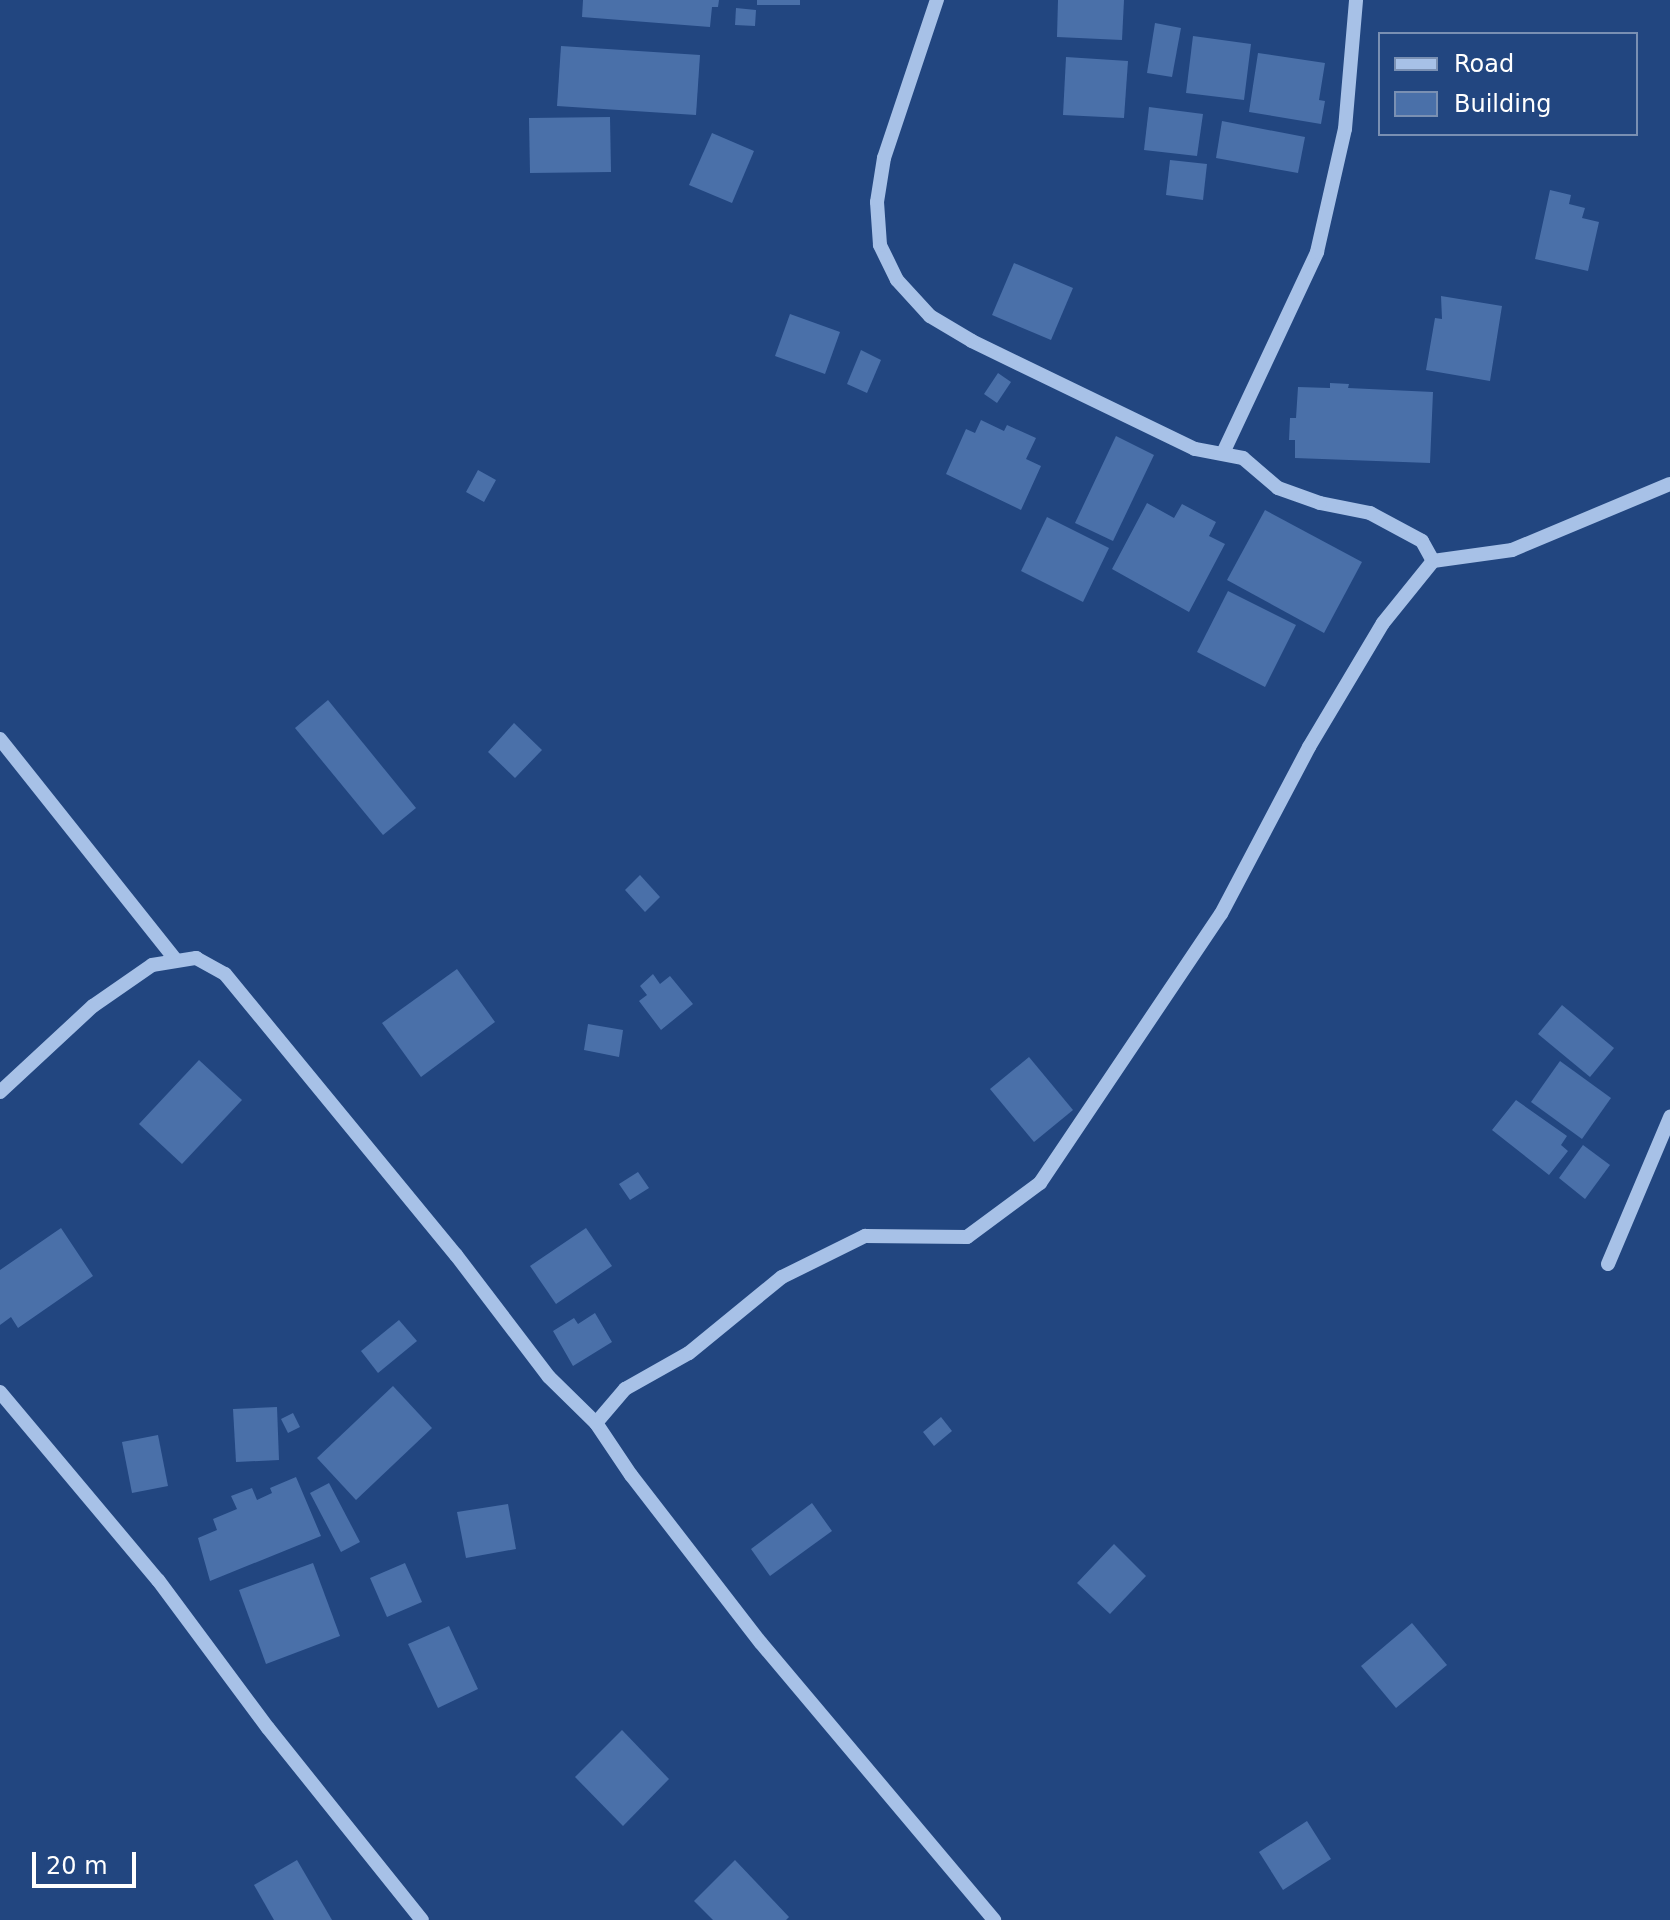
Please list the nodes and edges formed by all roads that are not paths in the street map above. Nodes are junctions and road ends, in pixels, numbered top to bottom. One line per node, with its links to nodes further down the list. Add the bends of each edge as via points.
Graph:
1 (937, 0): 3 (street, via 903,94 879,188 880,245 897,280 930,316 972,341 1195,449)
2 (1356, 0): 3 (street, via 1345,129 1317,252)
3 (1223, 453): 5 (street, via 1243,458 1278,488 1370,513 1422,541)
4 (1670, 484): 5 (street, via 1512,550)
5 (1433, 561): 12 (street, via 1383,623 1309,747 1221,914 1040,1183 967,1237 865,1236 782,1277 689,1353 625,1389)
6 (0, 739): 7 (street)
7 (175, 959): 8 (street, via 152,965 93,1006); 12 (street, via 196,958 225,974 549,1377)
8 (0, 1092)
9 (1670, 1117): 10 (street)
10 (1608, 1264)
11 (0, 1392): 13 (street, via 158,1580)
12 (596, 1423): 14 (street, via 761,1643)
13 (422, 1920)
14 (994, 1920)

